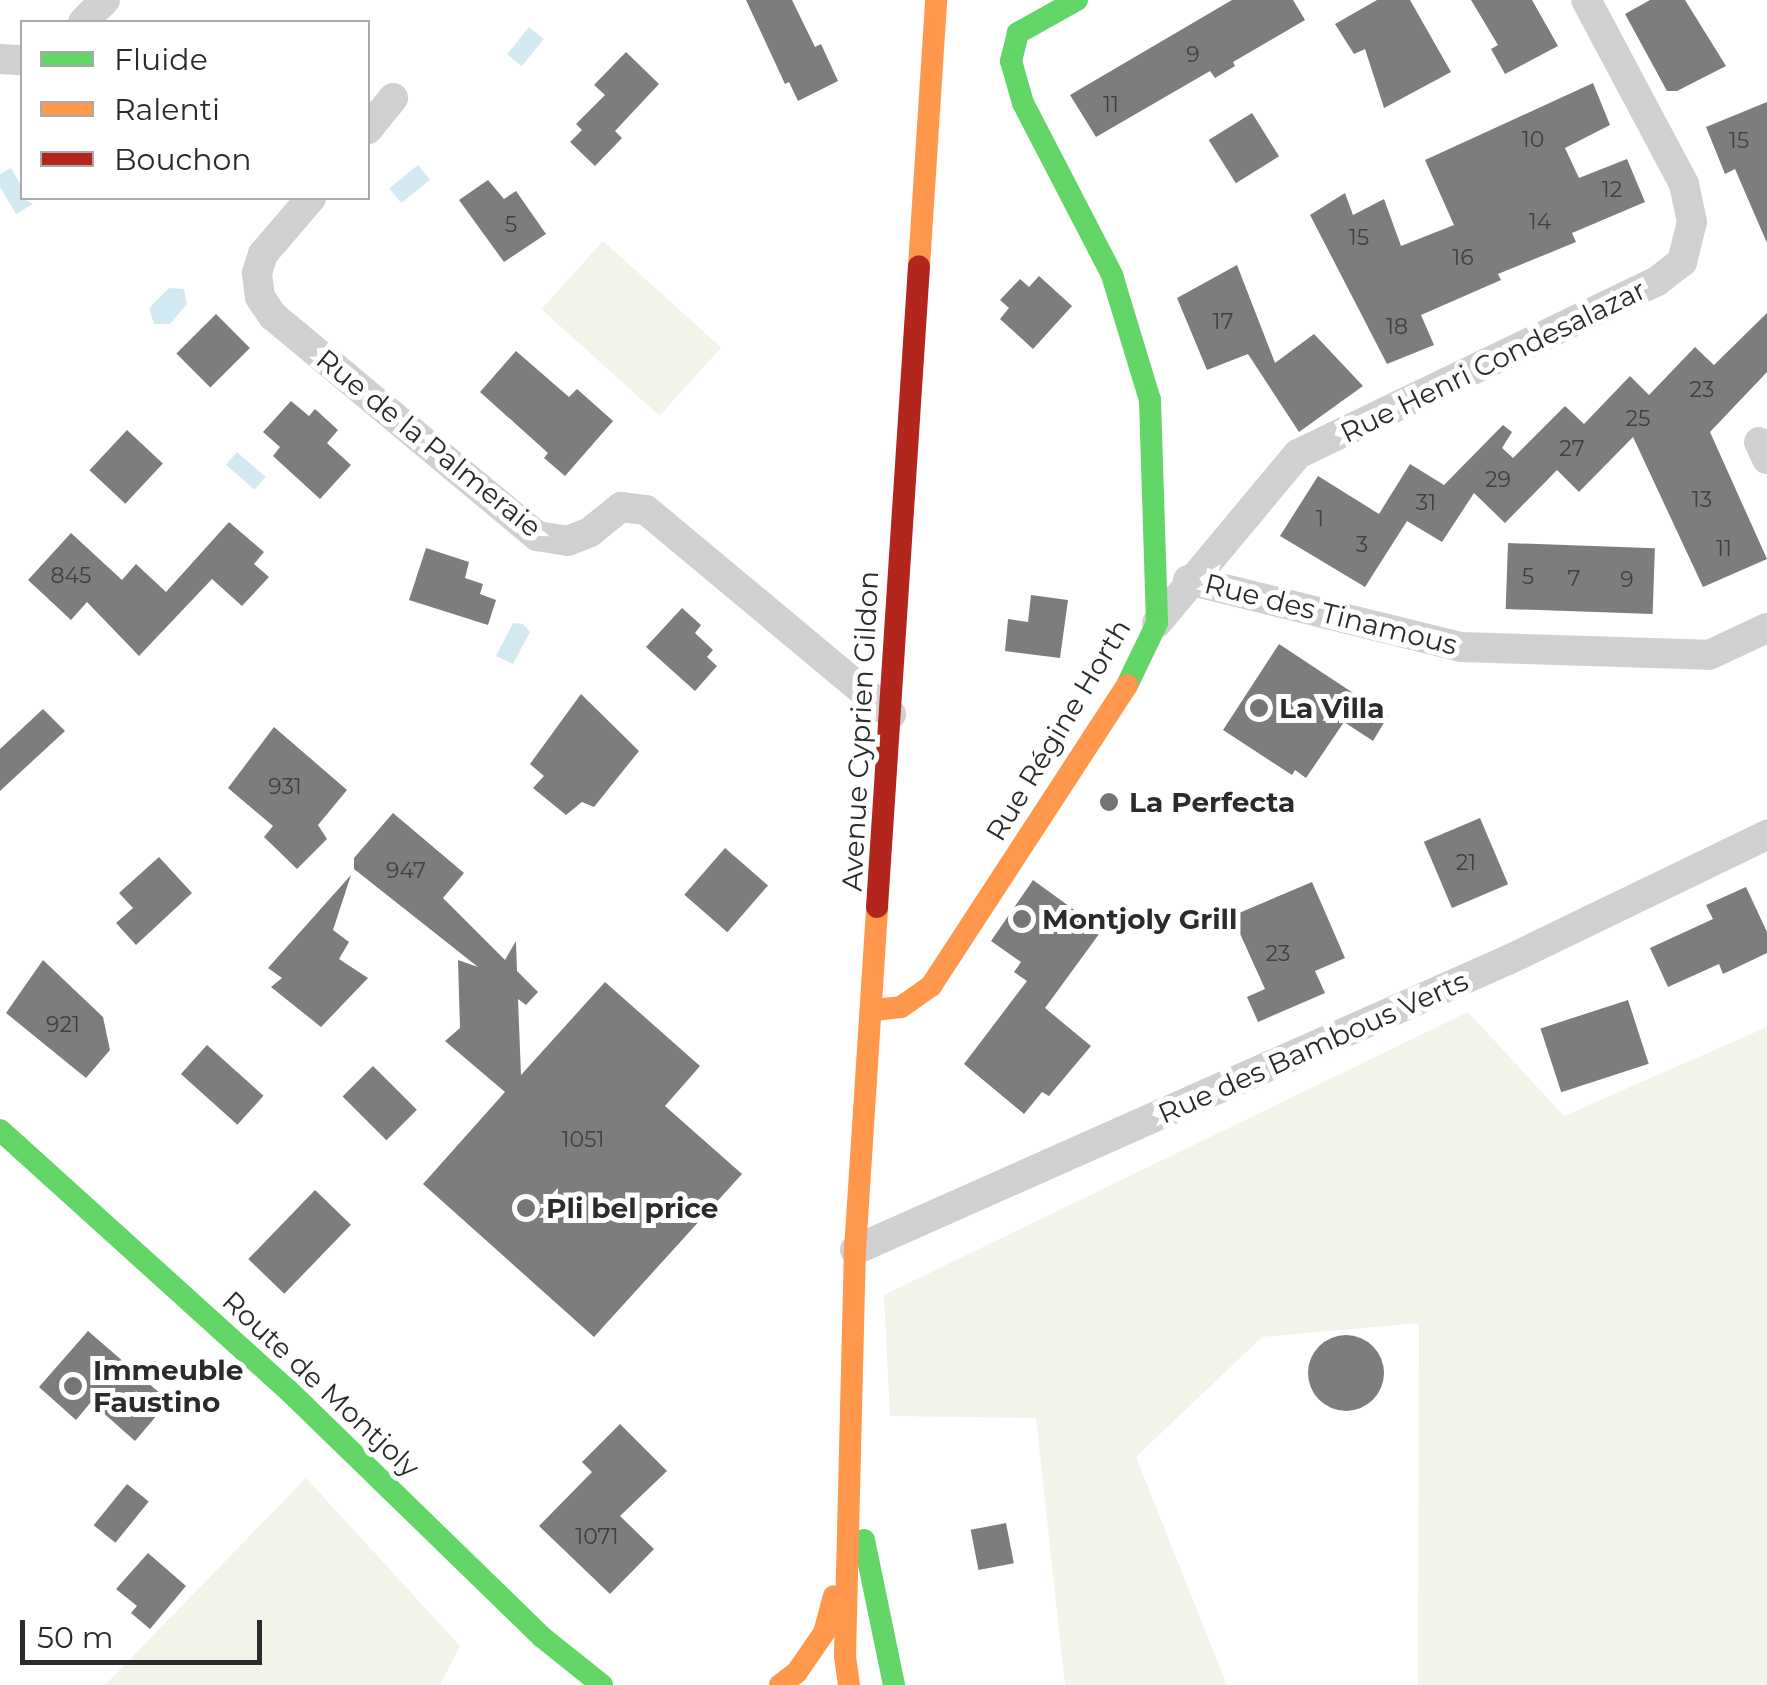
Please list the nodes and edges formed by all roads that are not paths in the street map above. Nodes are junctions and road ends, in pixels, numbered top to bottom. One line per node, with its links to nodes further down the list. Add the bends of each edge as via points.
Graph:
1 (106, 0): 5 (street)
2 (936, 0): 12 (street, Avenue Cyprien Gildon)
3 (1077, 0): 10 (street, Rue Régine Horth, via 1018,33 1011,62 1023,103 1112,276 1150,400)
4 (1586, 0): 9 (street, Rue Henri Condesalazar, via 1684,184 1692,222 1682,262 1656,282 1298,454)
5 (86, 20)
6 (393, 98): 7 (street)
7 (370, 127)
8 (308, 200): 12 (street, Rue de la Palmeraie, via 263,254 256,273 273,316 538,536 568,542 621,507 646,510)
9 (1188, 580): 10 (street, Rue Henri Condesalazar); 11 (street, Rue des Tinamous, via 1460,647 1709,655)
10 (1157, 623): 14 (street, Rue Régine Horth, via 1146,654 1088,750 931,986 901,1006)
11 (1767, 628)
12 (891, 714): 14 (street, Avenue Cyprien Gildon)
13 (1767, 835): 16 (street, Rue des Bambous Verts, via 1508,960)
14 (874, 1010): 16 (street, Avenue Cyprien Gildon)
15 (0, 1130): 18 (street, Route de Montjoly, via 288,1390 542,1637)
16 (855, 1250): 17 (street, Avenue Cyprien Gildon)
17 (848, 1466): 19 (street, Avenue Cyprien Gildon, via 832,1610 811,1652); 20 (street, Avenue Cyprien Gildon); 21 (street)
18 (602, 1685)
19 (780, 1685)
20 (849, 1685)
21 (894, 1685)

